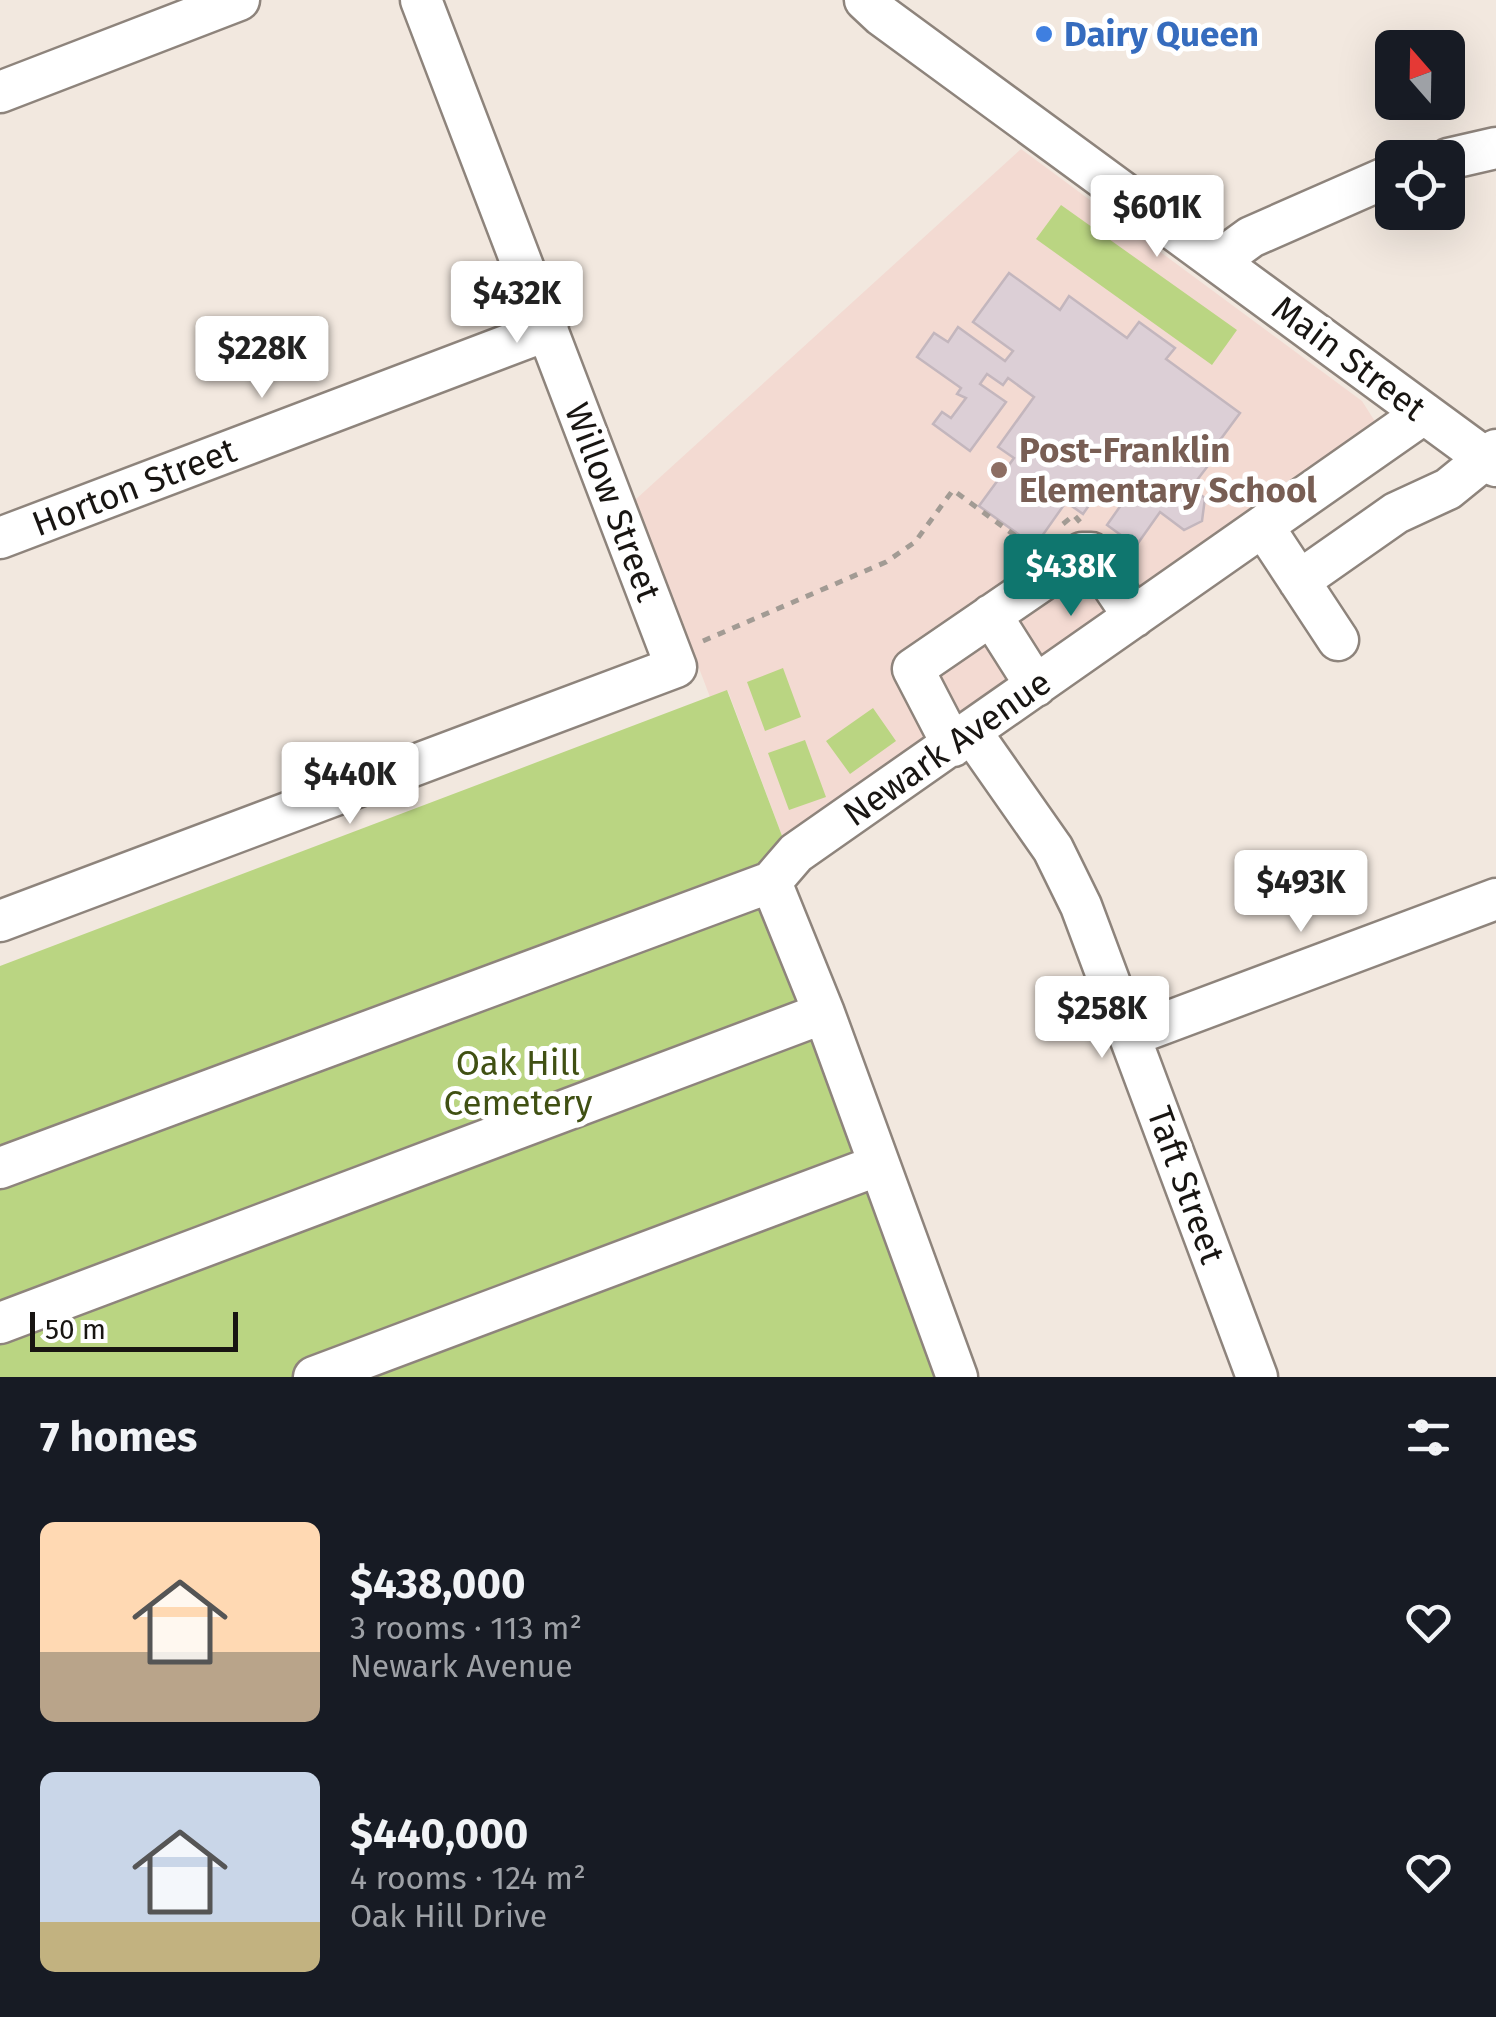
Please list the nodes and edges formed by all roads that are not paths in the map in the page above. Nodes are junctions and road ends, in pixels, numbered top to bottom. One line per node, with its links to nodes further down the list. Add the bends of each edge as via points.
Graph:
1 (239, 0): 4 (street)
2 (422, 0): 9 (street, Willow Street)
3 (887, 5): 8 (street, Main Street)
4 (0, 92)
5 (1496, 148): 6 (street)
6 (1465, 154)
7 (1375, 183): 8 (street, via 1251,238)
8 (1218, 261): 10 (street, Main Street)
9 (548, 330): 13 (street, Horton Street); 22 (street, Willow Street, via 690,654)
10 (1424, 414): 11 (street, Main Street); 12 (street, Newark Avenue)
11 (1492, 458): 14 (street)
12 (1263, 526): 14 (street); 16 (street, Newark Avenue)
13 (0, 538)
14 (1298, 580): 17 (street)
15 (991, 615): 16 (street, via 1087,552); 18 (street); 19 (street, Taft Street, via 914,669)
16 (1134, 618): 18 (street, Newark Avenue)
17 (1338, 640)
18 (1036, 686): 19 (street, Newark Avenue)
19 (962, 739): 20 (street, Newark Avenue, via 796,853); 24 (street, Taft Street, via 1053,849)
20 (771, 882): 23 (street); 26 (street)
21 (1496, 899): 24 (street)
22 (0, 920)
23 (824, 1014): 25 (street); 27 (street)
24 (1130, 1036): 30 (street, Taft Street)
25 (879, 1165): 28 (street); 29 (street)
26 (0, 1168)
27 (0, 1323)
28 (951, 1375)
29 (314, 1377)
30 (1257, 1377)

